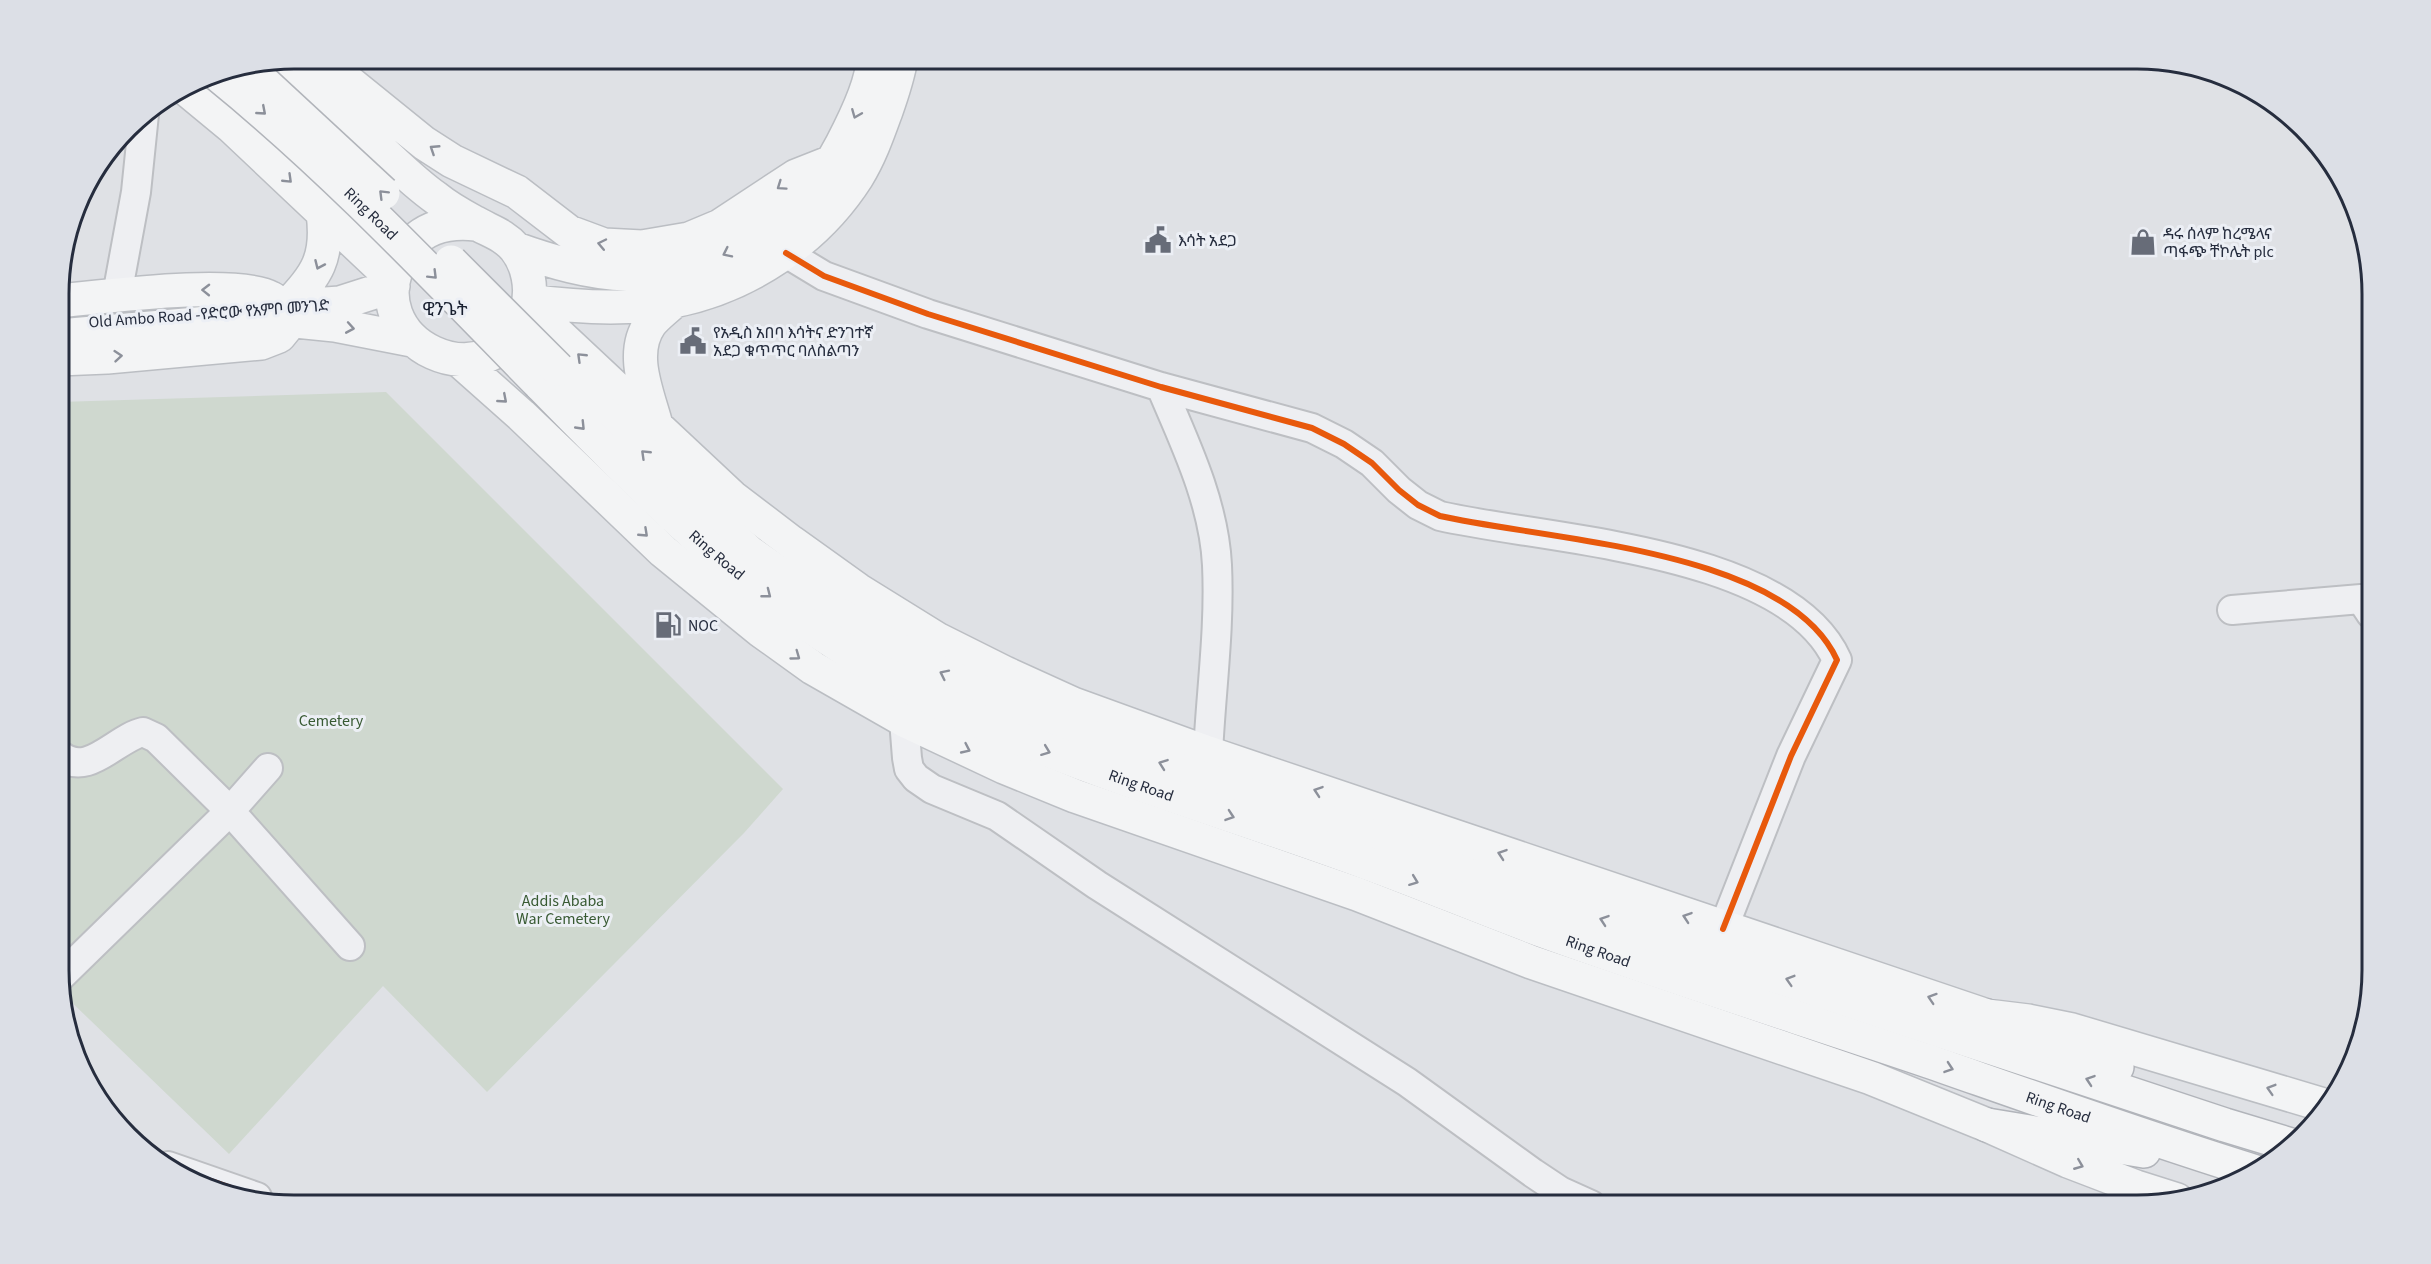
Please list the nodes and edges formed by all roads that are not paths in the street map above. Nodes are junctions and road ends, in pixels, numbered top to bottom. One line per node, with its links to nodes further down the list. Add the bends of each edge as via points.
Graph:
1 (295, 69): 11 (main road, via 407,175)
2 (333, 69): 9 (main road, one-way to 2, via 796,176 720,226 689,240 642,247 604,245 569,232 517,192 424,143)
3 (886, 69): 9 (main road, one-way to 9, via 860,105)
4 (891, 69): 13 (main road, via 876,141 857,177 825,219)
5 (253, 73): 40 (main road, Ring Road, one-way to 5, bridge, via 1469,875 1098,740 1013,707 934,669 835,612 749,552 376,187)
6 (225, 80): 42 (main road, Ring Road, one-way to 42, bridge, via 265,112 352,194 592,437 722,558 819,633 973,720 1118,778 1365,862 1548,933)
7 (192, 94): 10 (main road, one-way to 10)
8 (143, 128): 15 (street, via 136,192)
9 (834, 161): 12 (main road, one-way to 12, via 804,199 781,219 755,238 698,265 629,274 570,266)
10 (323, 213): 14 (main road); 19 (main road, one-way to 19, via 325,246 318,270)
11 (476, 224): 12 (main road, via 491,229); 14 (main road, via 453,223 417,239 406,250)
12 (516, 249): 18 (main road, via 525,265)
13 (786, 253): 17 (main road, via 745,277); 25 (street, via 824,276 870,294)
14 (393, 282): 19 (main road, Old Ambo Road -የድሮው የአምቦ መንገድ, via 340,303); 22 (main road, via 396,315)
15 (117, 295): 16 (main road); 19 (main road, one-way to 15, via 271,298 238,291)
16 (69, 300)
17 (674, 302): 18 (main road, via 614,306); 26 (main road, via 651,323 641,350 640,364)
18 (529, 304): 24 (main road, via 523,321 503,346 475,359); 26 (main road, one-way to 18)
19 (287, 311): 20 (main road, Old Ambo Road -የድሮው የአምቦ መንገድ); 21 (main road, Old Ambo Road -የድሮው የአምቦ መንገድ, via 266,318); 22 (main road, Old Ambo Road -የድሮው የአምቦ መንገድ, one-way to 22); 23 (main road, one-way to 19, via 261,343 279,336)
20 (69, 323)
21 (69, 335)
22 (412, 339): 24 (main road, via 433,354)
23 (69, 359)
24 (459, 360): 29 (main road, Ring Road, one-way to 29, via 663,551 760,630 813,668)
25 (1161, 387): 30 (street, via 1208,510 1217,564); 34 (street, via 1312,428 1372,463 1411,500 1440,516 1623,547 1722,573 1781,599 1805,617 1830,645 1837,660 1791,756)
26 (656, 425): 30 (main road, via 732,496 774,529 858,590 937,639 1072,704)
27 (2362, 600): 28 (street)
28 (2232, 610)
29 (904, 720): 39 (main road, Ring Road, one-way to 39, via 1075,796 1357,894 1531,962 1871,1078); 45 (street, via 909,769 916,778 932,789 996,816 1096,885 1407,1082 1551,1185)
30 (1208, 753): 34 (main road, one-way to 30)
31 (69, 760): 33 (street, via 77,764 88,762 131,735 143,732 156,738)
32 (268, 768): 33 (street)
33 (230, 811): 35 (street); 36 (street)
34 (1723, 929): 37 (main road, one-way to 34)
35 (350, 946)
36 (69, 967)
37 (1987, 1016): 38 (main road, one-way to 37, via 2072,1030); 40 (main road, via 2170,1089 2202,1104)
38 (2318, 1103)
39 (1987, 1125): 42 (main road, via 2158,1153); 44 (main road, one-way to 44)
40 (2225, 1125): 41 (main road, Ring Road)
41 (2281, 1142)
42 (2205, 1156): 43 (main road, Ring Road)
43 (2243, 1168)
44 (2160, 1194)
45 (1571, 1195)

